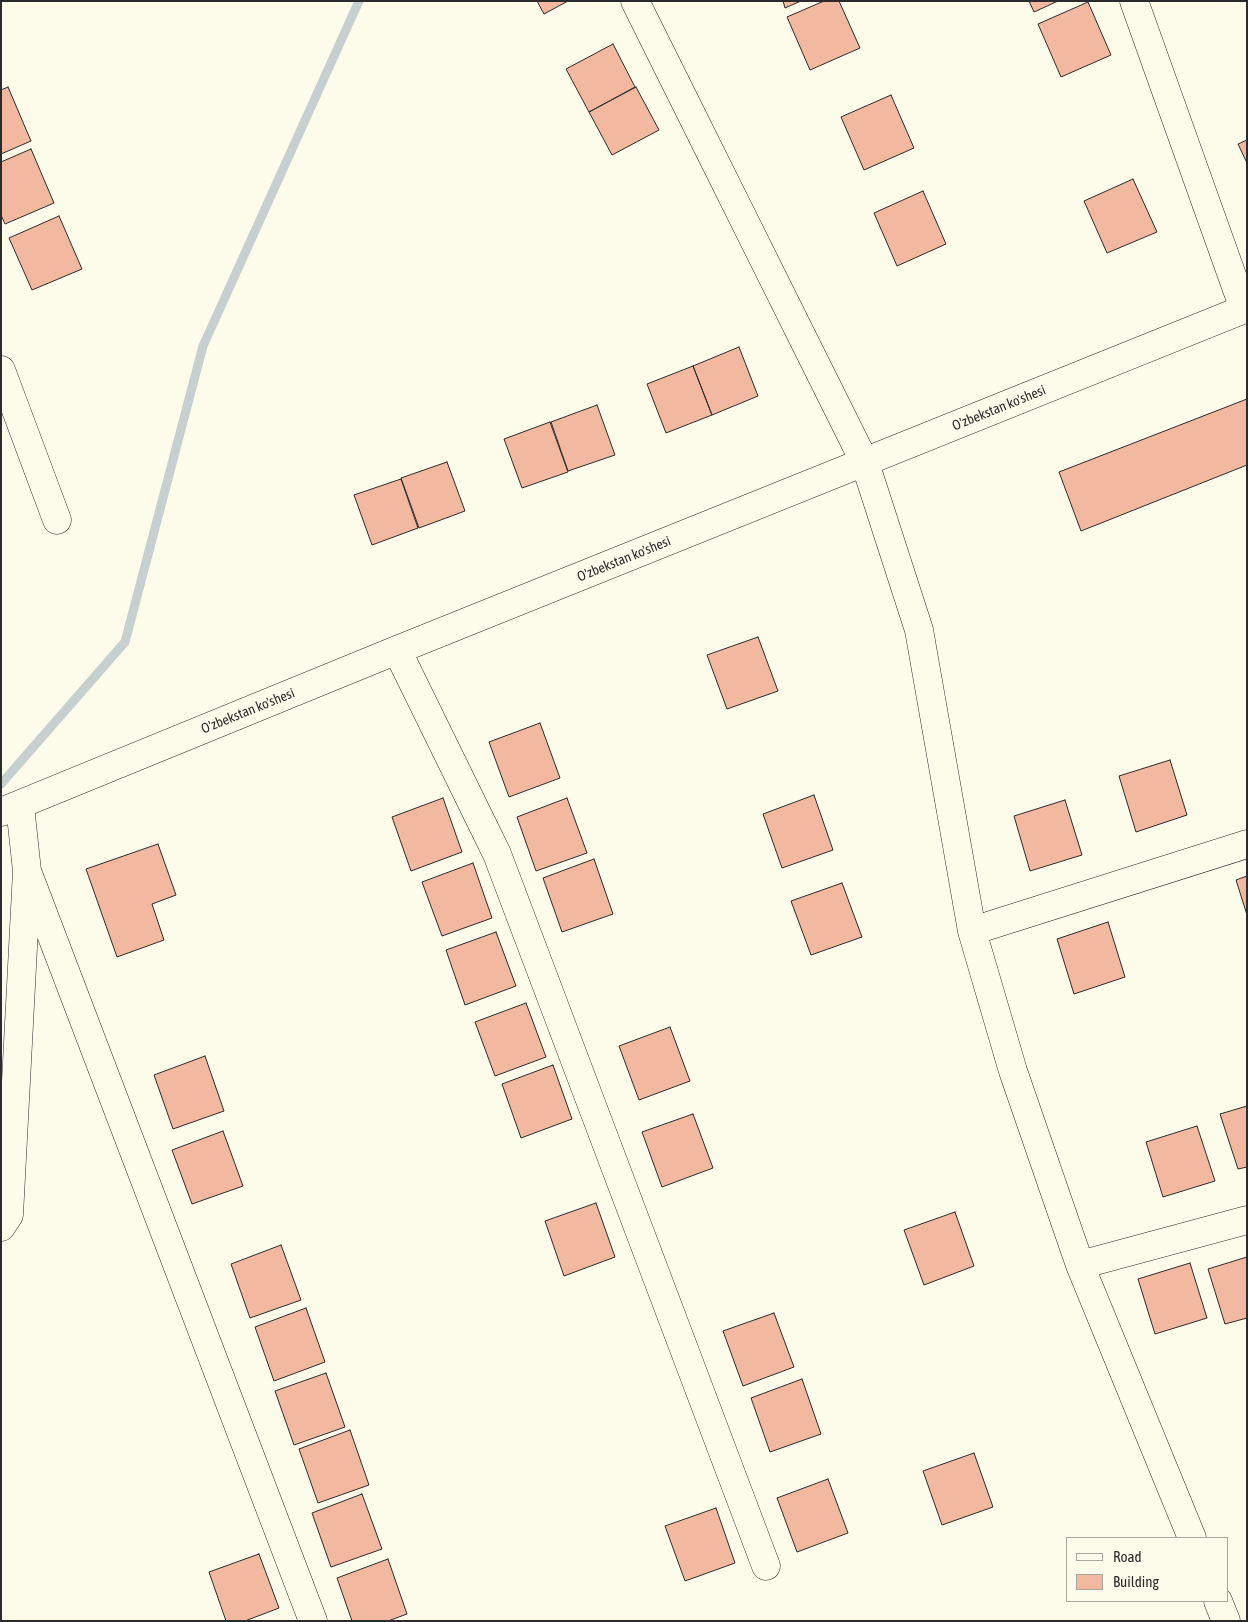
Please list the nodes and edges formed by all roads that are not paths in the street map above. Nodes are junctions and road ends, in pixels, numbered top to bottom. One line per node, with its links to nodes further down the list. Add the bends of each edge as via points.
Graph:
1 (635, 1): 5 (street)
2 (1134, 1): 3 (street)
3 (1245, 308): 5 (street, O'zbekstan ko'shesi)
4 (1, 370): 6 (street)
5 (866, 462): 7 (street, O'zbekstan ko'shesi); 11 (street, via 919,630)
6 (57, 520)
7 (397, 650): 8 (street, O'zbekstan ko'shesi); 16 (street, via 497,854)
8 (10, 809): 10 (street)
9 (1247, 844): 11 (street)
10 (27, 871): 13 (street, via 9,1214); 18 (street)
11 (972, 931): 14 (street, via 1014,1071)
12 (1247, 1220): 14 (street)
13 (1, 1227)
14 (1080, 1265): 15 (street)
15 (1192, 1537)
16 (766, 1566)
17 (1218, 1602): 19 (street)
18 (313, 1621)
19 (1226, 1621)

